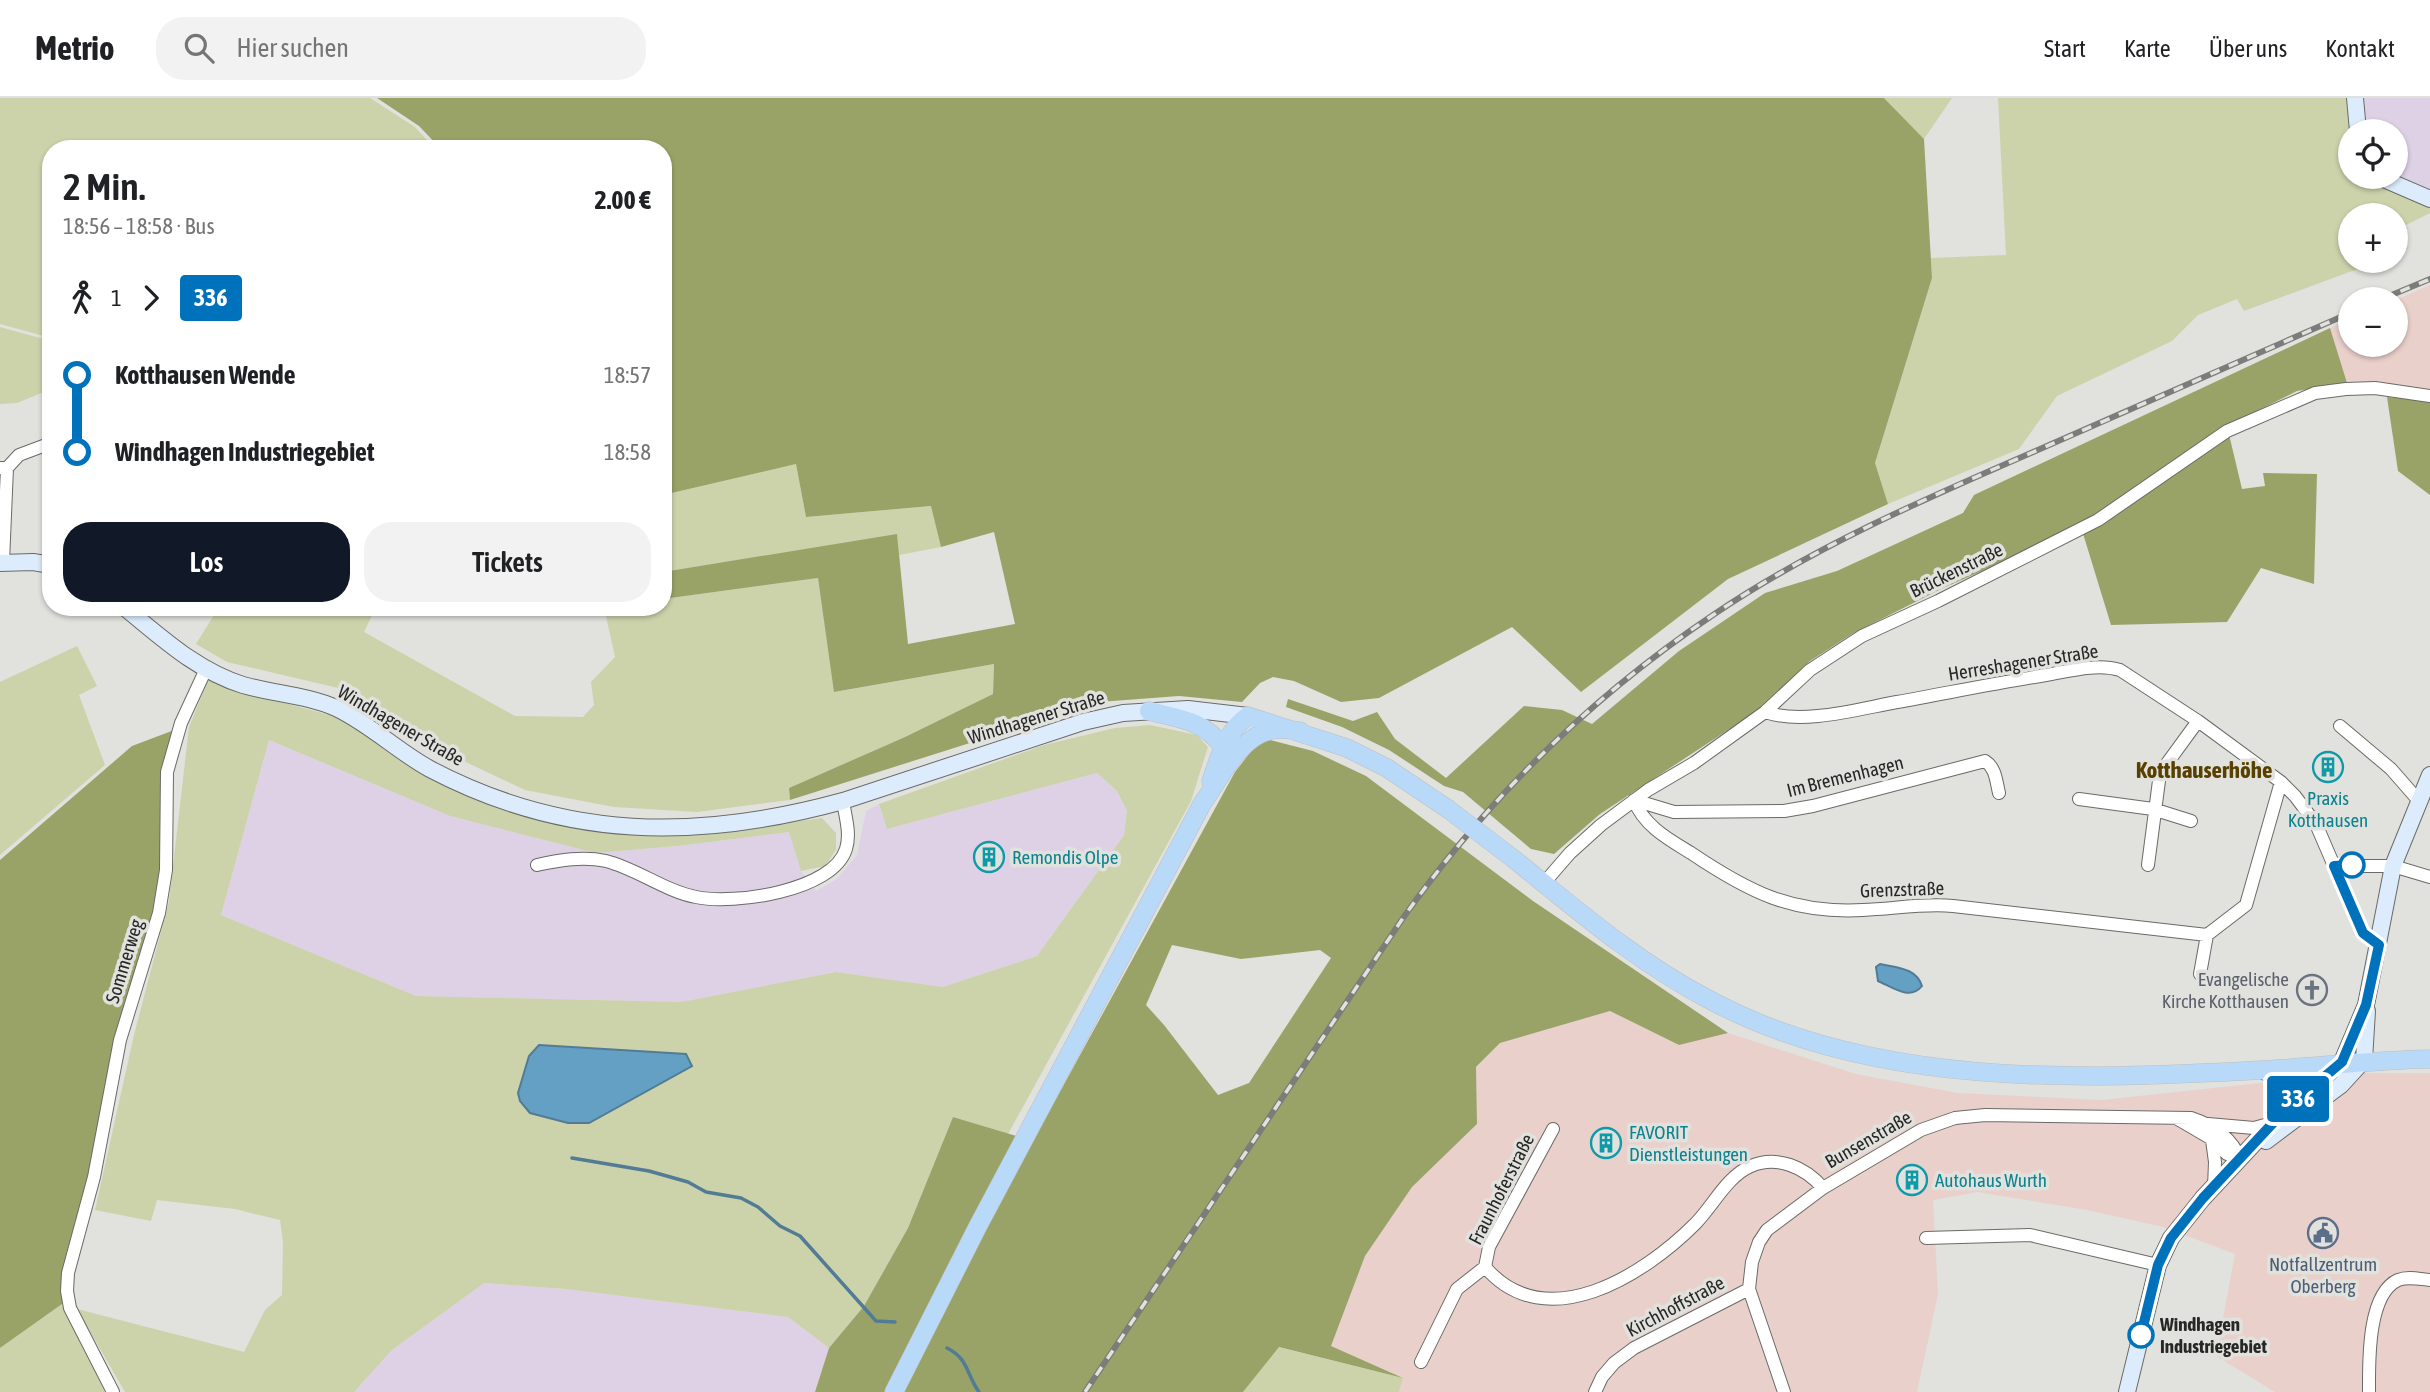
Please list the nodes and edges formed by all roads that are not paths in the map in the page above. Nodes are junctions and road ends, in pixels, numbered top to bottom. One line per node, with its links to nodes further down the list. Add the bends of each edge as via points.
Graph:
1 (2355, 98): 2 (main road)
2 (2357, 119)
3 (2407, 189): 4 (main road)
4 (2430, 199)
5 (2430, 396): 13 (street, Brückenstraße, via 2375,388 2315,393 2227,431 2098,520 1849,644 1800,678)
6 (42, 446): 7 (street, via 19,455)
7 (3, 468): 8 (street)
8 (1, 563): 9 (main road)
9 (42, 564)
10 (141, 616): 11 (main road, Windhagener Straße)
11 (206, 669): 24 (main road, Windhagener Straße, via 244,685 331,706 449,778 524,808 568,819 658,829 702,827); 59 (street, Sommerweg, via 181,723 167,772 166,870 159,913 120,1040 94,1177 69,1265 71,1308)
12 (1149, 711): 14 (main road, Windhagener Straße, via 1188,709); 18 (main road, via 1200,725); 24 (main road, Windhagener Straße, via 1083,722)
13 (1765, 712): 15 (street, Herreshagener Straße, via 1780,717 1853,710 2110,667); 23 (street, Brückenstraße)
14 (1248, 716): 17 (main road); 18 (main road)
15 (2198, 721): 20 (street, Herreshagener Straße); 26 (street, via 2160,773)
16 (2340, 726): 25 (street, via 2391,769)
17 (1300, 731): 18 (main road, via 1269,730); 33 (main road, bridge, via 1387,768)
18 (1231, 750): 60 (main road)
19 (2429, 781): 25 (main road)
20 (2280, 782): 30 (street, Herreshagener Straße, via 2308,810); 34 (street, via 2246,905)
21 (1999, 793): 23 (street, Im Bremenhagen, via 1994,771 1985,761 1783,811 1674,812)
22 (2079, 799): 26 (street)
23 (1634, 800): 33 (street, Brückenstraße, via 1570,853); 34 (street, Grenzstraße, via 1650,824 1714,869 1765,896 1800,907 1860,911 1950,906)
24 (842, 801): 28 (street, via 848,835 840,861 821,877 772,892 728,901 694,897 607,861 573,858)
25 (2419, 801): 31 (main road)
26 (2153, 809): 27 (street); 29 (street)
27 (2190, 821)
28 (537, 865)
29 (2148, 865)
30 (2334, 866): 31 (street); 35 (street, Herreshagener Straße, via 2363,933)
31 (2393, 866): 32 (street); 35 (main road)
32 (2430, 877)
33 (1544, 883): 41 (main road, via 1661,973 1777,1031 1833,1049 1912,1064 2000,1072 2067,1075)
34 (2207, 935): 36 (street)
35 (2379, 945): 37 (main road)
36 (2200, 974)
37 (2366, 1005): 39 (main road); 40 (main road)
38 (2430, 1059): 39 (main road)
39 (2364, 1060): 40 (main road); 43 (main road)
40 (2342, 1062): 42 (main road)
41 (2262, 1070): 42 (main road); 44 (main road, via 2280,1079 2286,1091)
42 (2324, 1070): 43 (main road); 44 (main road)
43 (2328, 1093): 50 (main road)
44 (2286, 1109): 46 (main road)
45 (2174, 1117): 47 (street, Bunsenstraße); 49 (street, Bunsenstraße); 52 (street, Bunsenstraße, via 1955,1118 1921,1130)
46 (2273, 1123): 47 (street, Bunsenstraße, via 2255,1128); 50 (main road)
47 (2208, 1124): 50 (street, Bunsenstraße, via 2236,1147)
48 (1553, 1129): 55 (street, Fraunhoferstraße, via 1489,1247)
49 (2212, 1139): 50 (street, Bunsenstraße); 51 (street)
50 (2240, 1159): 51 (main road)
51 (2214, 1187): 54 (main road, via 2171,1238)
52 (1823, 1188): 55 (street, Fraunhoferstraße, via 1801,1168 1771,1161 1752,1166 1667,1250 1626,1278 1592,1293 1562,1298 1531,1296 1497,1280); 57 (street, Bunsenstraße, via 1767,1230 1752,1262)
53 (1926, 1238): 54 (street, via 2030,1235)
54 (2158, 1265): 63 (main road)
55 (1486, 1266): 58 (street, Fraunhoferstraße, via 1457,1289)
56 (2430, 1280): 64 (street, via 2401,1279 2379,1299)
57 (1749, 1289): 61 (street, Kirchhoffstraße, via 1634,1348 1614,1363); 62 (street, Bunsenstraße)
58 (1421, 1362)
59 (113, 1392)
60 (894, 1392)
61 (1595, 1392)
62 (1784, 1392)
63 (2127, 1392)
64 (2368, 1392)

